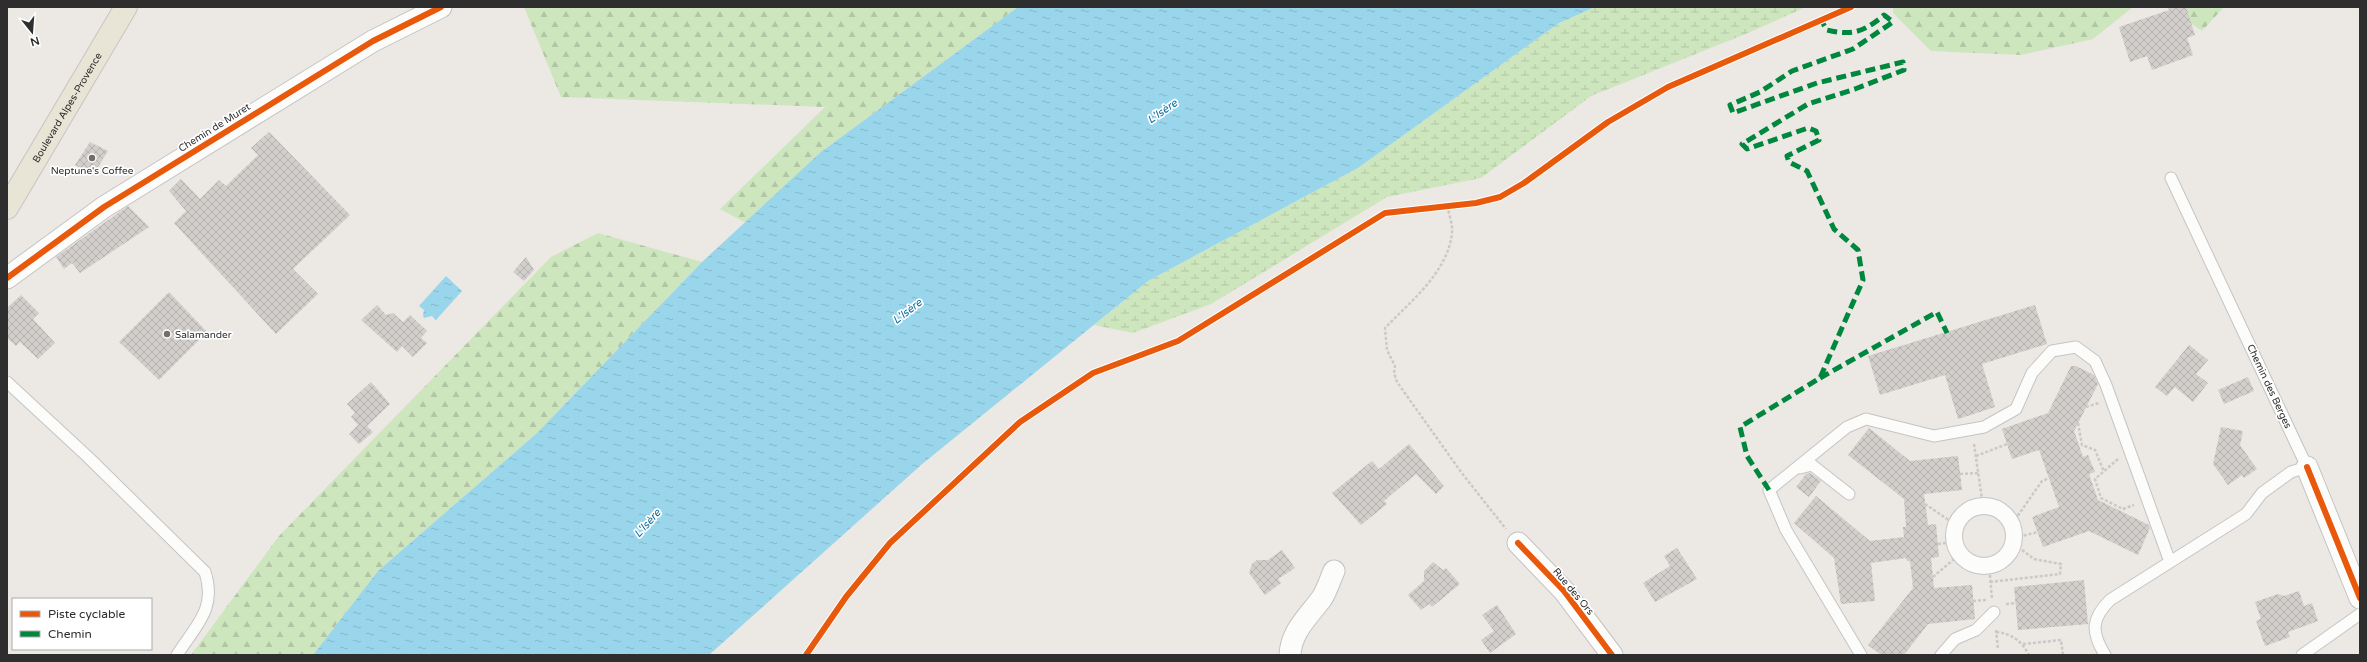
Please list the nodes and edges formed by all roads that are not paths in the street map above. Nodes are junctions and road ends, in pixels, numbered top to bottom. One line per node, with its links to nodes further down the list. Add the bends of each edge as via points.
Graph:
1 (126, 7): 4 (main road, Boulevard Alpes-Provence)
2 (441, 7): 5 (street, Chemin de Muret, via 373,41 104,206)
3 (2171, 178): 7 (lane, Chemin des Berges)
4 (7, 208)
5 (7, 278)
6 (7, 382): 17 (lane, via 205,572 210,586 209,602)
7 (2307, 468): 12 (lane, via 2291,472 2262,493 2246,514); 14 (street, Chemin des Berges)
8 (1798, 469): 9 (lane, via 1812,465); 12 (lane, via 1847,427 1866,419 1934,436 1984,427 2016,409 2032,373 2052,351 2076,347 2095,361); 20 (lane, via 1769,490 1786,530)
9 (1849, 494)
10 (1518, 543): 19 (street, Rue des Ors, via 1564,591)
11 (1957, 548): 11 (street, via 1956,525 1967,511 1984,506 2000,510 2013,535 2007,555 1993,565 1976,565 1968,562)
12 (2170, 562): 22 (lane, via 2110,600 2098,612 2095,627 2097,642)
13 (1334, 571): 18 (street, via 1323,596 1299,627 1290,646)
14 (2360, 598)
15 (1994, 612): 21 (lane, via 1976,630 1955,639)
16 (2360, 614): 23 (lane)
17 (177, 655)
18 (1290, 655)
19 (1612, 655)
20 (1861, 655)
21 (1941, 655)
22 (2105, 655)
23 (2302, 655)

